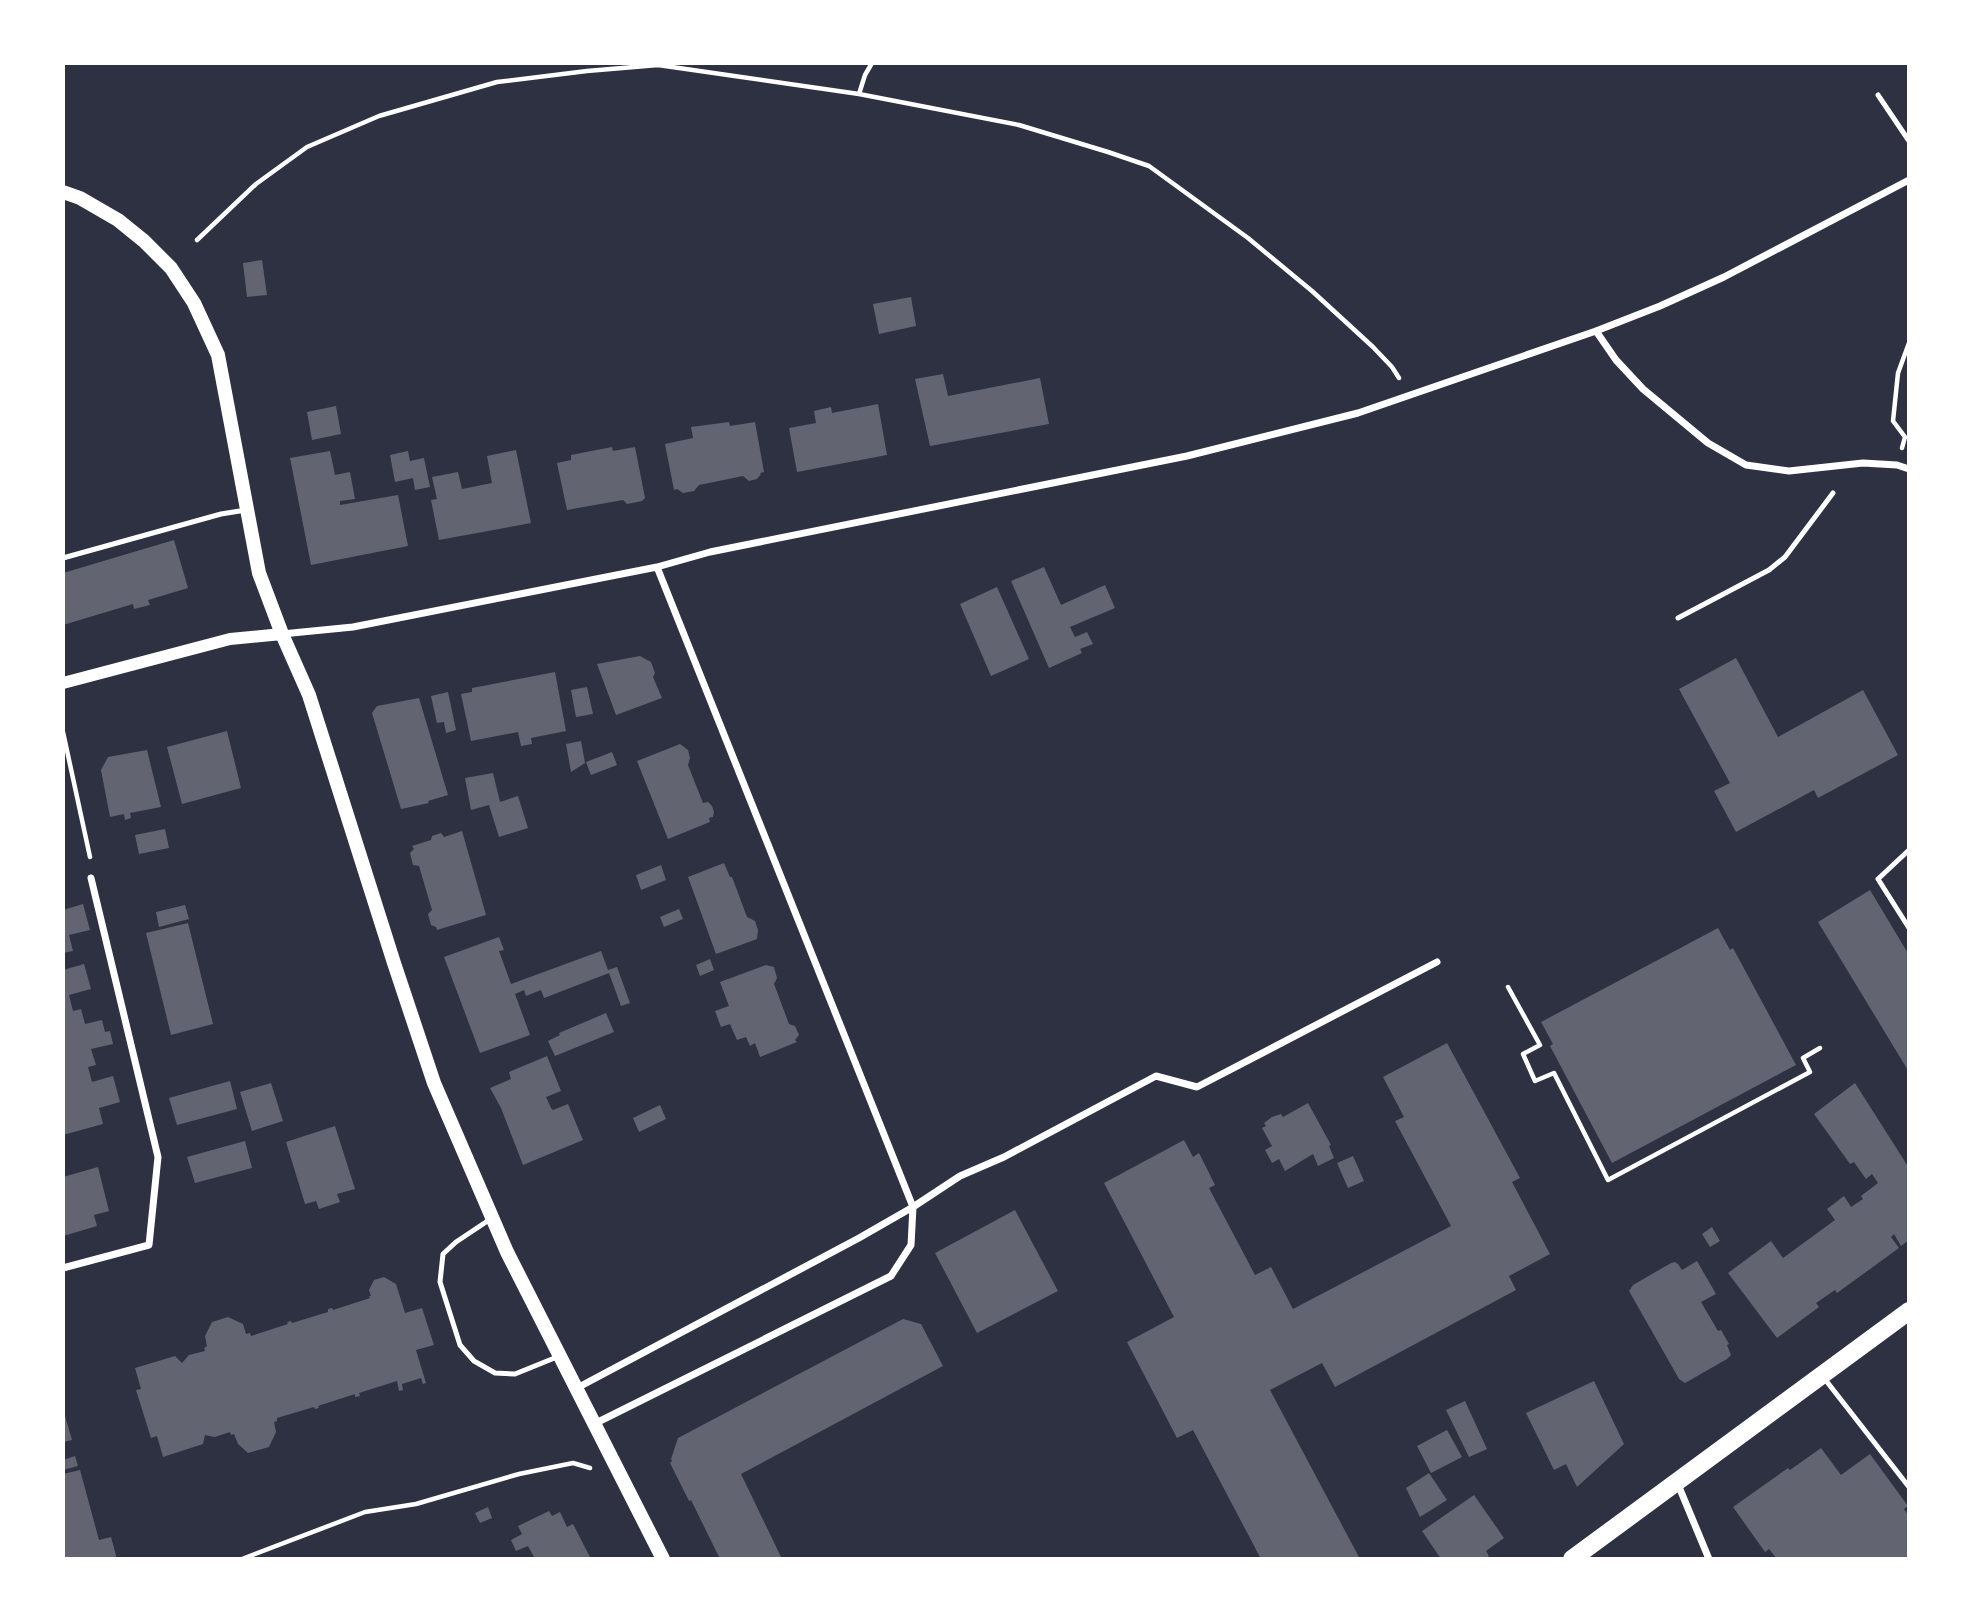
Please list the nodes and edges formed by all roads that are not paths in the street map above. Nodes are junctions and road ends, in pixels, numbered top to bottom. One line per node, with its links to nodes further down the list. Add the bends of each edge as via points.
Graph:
1 (1878, 94): 2 (lane)
2 (1909, 141)
3 (1909, 180): 5 (street, via 1724,277)
4 (63, 192): 8 (main road, via 118,220 144,241 171,268 194,303 218,355)
5 (1596, 331): 6 (street, via 1616,360 1663,407 1708,443 1746,465 1789,471 1863,463); 10 (street, via 1358,413 1187,456)
6 (1909, 469)
7 (1833, 493): 11 (lane, via 1785,557 1769,570)
8 (247, 510): 9 (lane); 12 (main road, via 259,573)
9 (63, 558)
10 (657, 567): 12 (street, via 353,626); 18 (street)
11 (1678, 618)
12 (282, 634): 13 (street, via 230,639); 19 (main road, via 309,695 434,1083)
13 (63, 683)
14 (1909, 850): 16 (lane, via 1878,879)
15 (91, 878): 20 (street, via 158,1157 149,1245)
16 (1909, 928)
17 (1437, 962): 18 (street, via 1197,1087 1156,1076 960,1176)
18 (912, 1207): 24 (street); 25 (street, via 911,1245 891,1276)
19 (492, 1218): 22 (main road); 22 (lane, via 443,1254 440,1282 460,1345 474,1361 495,1373 515,1374)
20 (63, 1268)
21 (1909, 1311): 23 (main road)
22 (559, 1356): 24 (main road)
23 (1822, 1375): 26 (main road); 27 (lane)
24 (576, 1389): 25 (main road)
25 (594, 1424): 28 (main road)
26 (1676, 1482): 29 (main road); 30 (street)
27 (1909, 1487)
28 (663, 1559)
29 (1572, 1559)
30 (1709, 1559)

